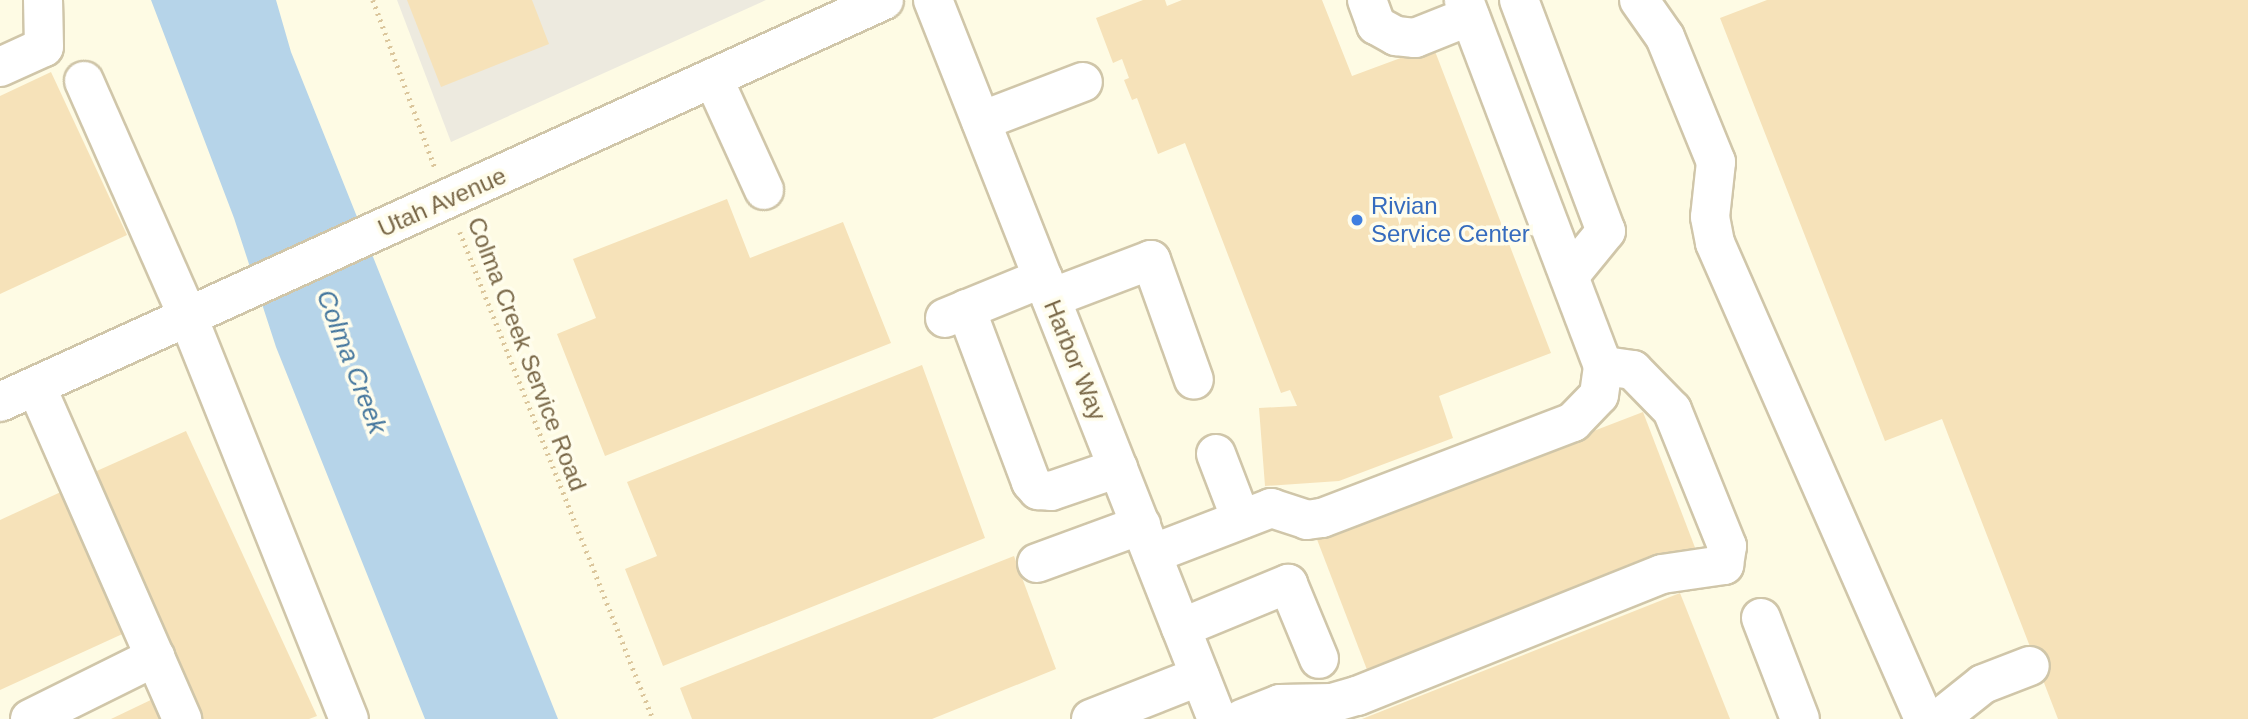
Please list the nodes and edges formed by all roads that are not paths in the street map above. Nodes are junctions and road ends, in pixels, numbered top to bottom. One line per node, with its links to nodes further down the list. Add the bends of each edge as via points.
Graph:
1 (43, 0): 8 (street, via 44,47)
2 (884, 0): 9 (street, Utah Avenue)
3 (933, 0): 12 (street, Harbor Way)
4 (1367, 0): 7 (street, via 1376,25 1396,36 1415,38)
5 (1519, 0): 14 (street, via 1606,231)
6 (1639, 0): 39 (street, via 1665,37 1716,163 1710,217 1715,243)
7 (1467, 8): 14 (street)
8 (0, 66)
9 (713, 78): 13 (street); 16 (street, Utah Avenue)
10 (84, 81): 16 (street)
11 (1083, 82): 12 (street)
12 (981, 121): 15 (street, Harbor Way)
13 (764, 190)
14 (1570, 275): 17 (street)
15 (1047, 288): 18 (street, via 1151,260); 22 (street, Harbor Way); 22 (street, via 955,313 1038,490 1051,491)
16 (188, 317): 19 (street, Utah Avenue); 34 (street)
17 (1603, 366): 23 (street, via 1599,395 1573,422 1322,519 1307,520 1270,508); 37 (street, via 1633,370 1672,410 1727,546 1724,565 1662,574 1357,696 1332,703 1280,704)
18 (1194, 380)
19 (36, 386): 20 (street, Utah Avenue); 28 (street)
20 (0, 402)
21 (1216, 454): 23 (street)
22 (1118, 468): 24 (street, Harbor Way)
23 (1241, 519): 24 (street)
24 (1147, 540): 25 (street); 27 (street, Harbor Way)
25 (1037, 563)
26 (1761, 618): 38 (street)
27 (1181, 628): 29 (street, via 1288,584); 31 (street, Harbor Way)
28 (155, 657): 32 (street); 33 (street)
29 (1319, 659)
30 (2030, 666): 40 (street, via 1983,684)
31 (1200, 676): 35 (street); 36 (street, Harbor Way)
32 (30, 719)
33 (182, 719)
34 (349, 719)
35 (1091, 719)
36 (1217, 719)
37 (1242, 719)
38 (1800, 719)
39 (1924, 719)
40 (1939, 719)

